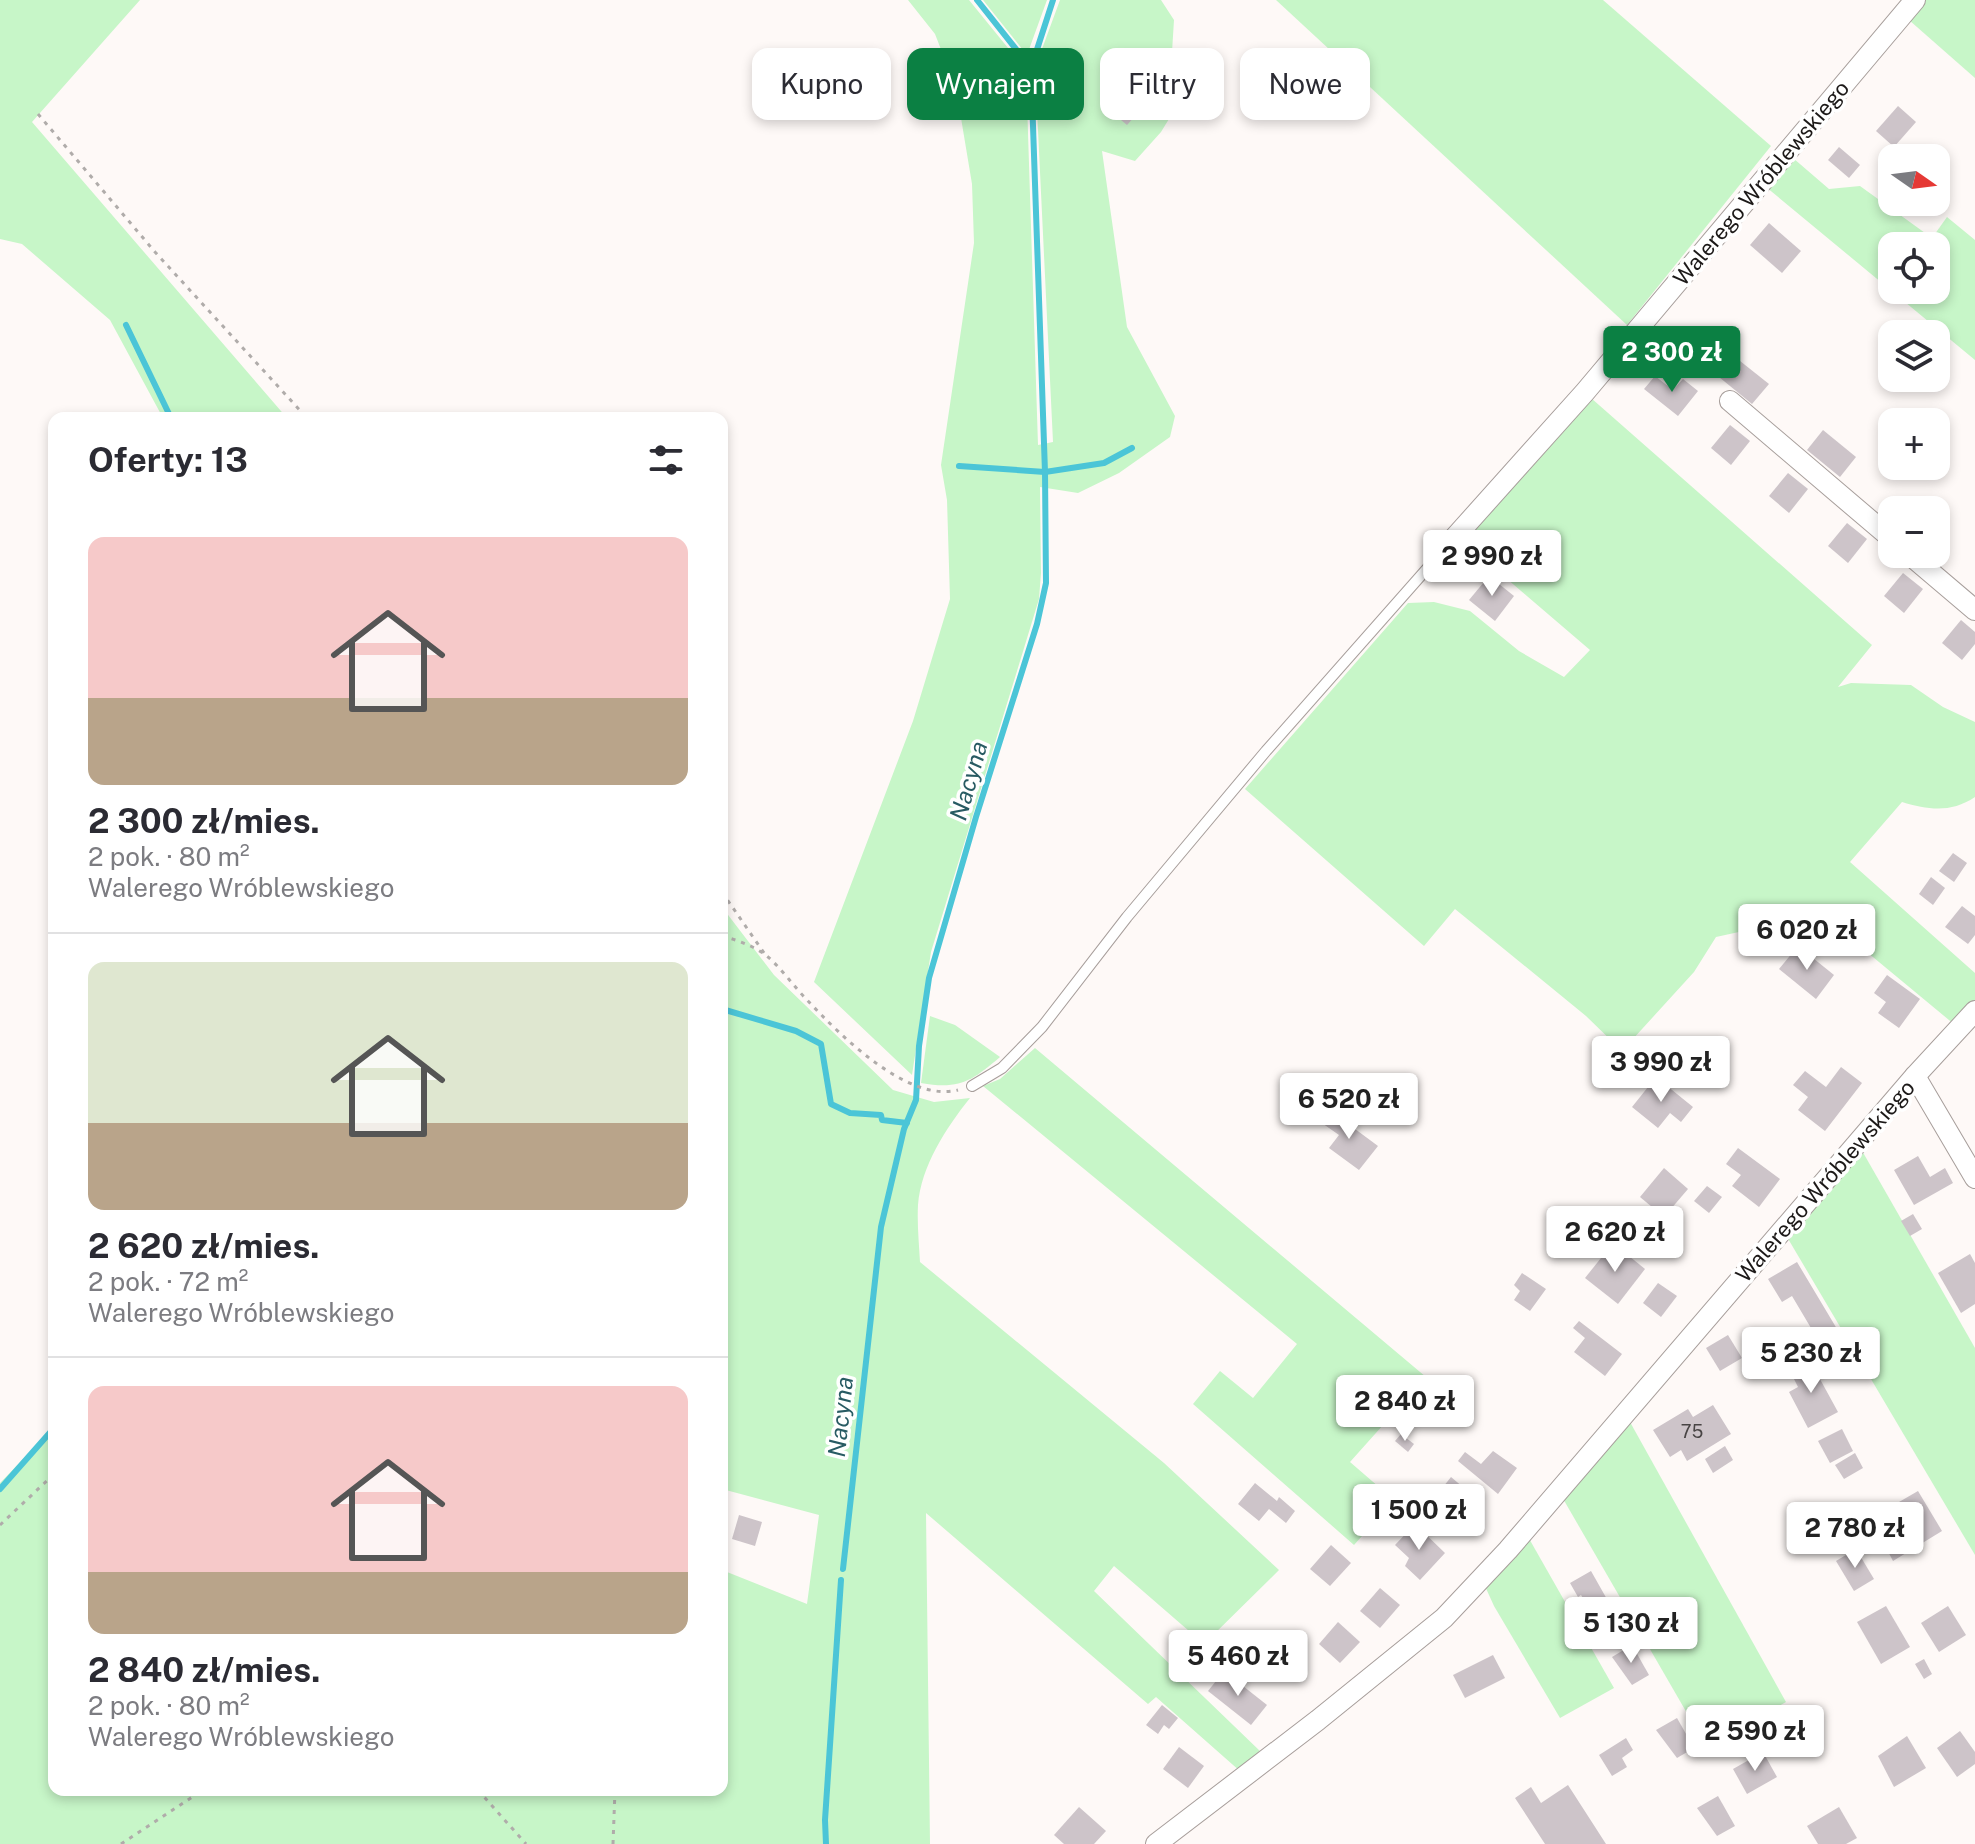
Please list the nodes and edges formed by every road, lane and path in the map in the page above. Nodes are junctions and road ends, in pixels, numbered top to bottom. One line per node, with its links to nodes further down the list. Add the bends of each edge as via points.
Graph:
1 (1915, 0): 6 (street, Walerego Wróblewskiego, via 1585,392)
2 (38, 114): 4 (path)
3 (1730, 401): 5 (street)
4 (302, 412)
5 (1878, 527)
6 (1447, 546): 14 (lane, via 1266,751 1042,1027 1002,1068)
7 (1926, 568): 8 (street)
8 (1975, 610)
9 (728, 901): 11 (path)
10 (728, 938): 11 (path)
11 (766, 956): 14 (path, via 863,1053 910,1085 946,1093)
12 (1975, 1011): 13 (street, Walerego Wróblewskiego)
13 (1915, 1076): 15 (street); 24 (street, Walerego Wróblewskiego, via 1444,1618)
14 (972, 1086)
15 (1975, 1178)
16 (48, 1480): 17 (path)
17 (0, 1525)
18 (194, 1796): 21 (path)
19 (483, 1796): 22 (path)
20 (615, 1796): 23 (path)
21 (121, 1844)
22 (526, 1844)
23 (613, 1844)
24 (1156, 1844)

